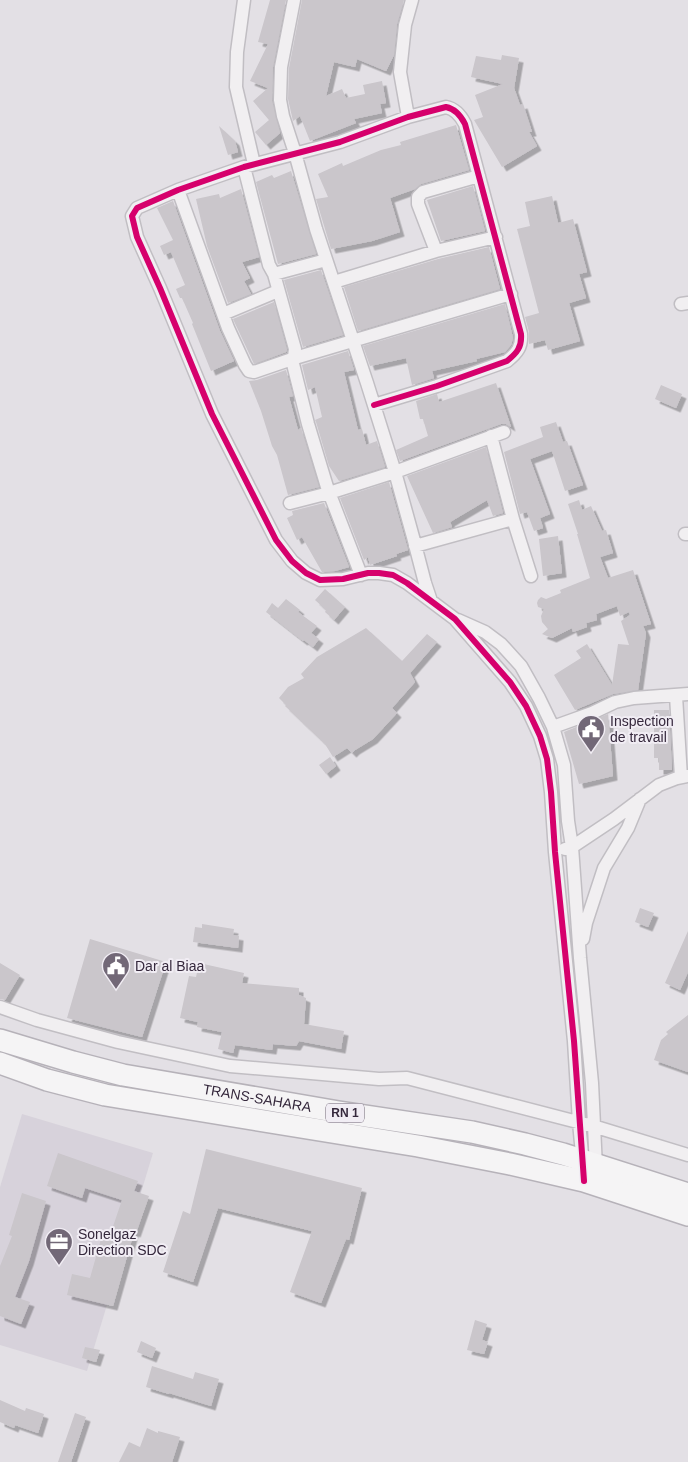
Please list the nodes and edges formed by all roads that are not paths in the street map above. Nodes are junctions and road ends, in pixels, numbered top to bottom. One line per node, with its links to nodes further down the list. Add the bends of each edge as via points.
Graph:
1 (244, 0): 6 (street, via 236,87)
2 (294, 0): 5 (street, via 281,68 280,100)
3 (412, 0): 4 (street, via 405,25 400,72)
4 (408, 117): 5 (street, via 340,142); 7 (street, via 446,108 457,112 465,124)
5 (295, 153): 6 (street); 11 (street)
6 (249, 165): 8 (street); 12 (street, via 249,192)
7 (479, 176): 9 (street); 10 (street, via 423,192 418,197)
8 (178, 190): 16 (street); 27 (street, via 136,208 132,220 212,414 276,540 292,561 320,580)
9 (496, 237): 10 (street); 15 (street)
10 (436, 251): 13 (street)
11 (326, 260): 12 (street); 13 (street)
12 (274, 274): 14 (street)
13 (334, 282): 17 (street)
14 (278, 291): 16 (street); 18 (street)
15 (511, 294): 17 (street); 19 (street, via 522,342 515,355 507,361 437,386)
16 (223, 314): 18 (street, via 249,371)
17 (354, 342): 18 (street); 19 (street)
18 (295, 358): 23 (street, via 308,424)
19 (374, 405): 22 (street)
20 (504, 432): 21 (street)
21 (491, 436): 22 (street); 25 (street)
22 (395, 472): 23 (street); 26 (street)
23 (330, 493): 24 (street); 27 (street)
24 (290, 503)
25 (513, 519): 26 (street); 28 (street)
26 (416, 546): 29 (street)
27 (361, 574): 29 (street, via 393,575)
28 (531, 576)
29 (431, 600): 30 (street)
30 (455, 619): 32 (street, via 485,632 501,644 521,666); 36 (street, via 510,682 540,736 547,759)
31 (682, 695): 32 (street, via 615,702); 33 (street)
32 (553, 726): 35 (street, via 564,764)
33 (685, 777): 34 (street, via 659,785)
34 (640, 799): 35 (street); 37 (street, via 628,828 604,868 586,923)
35 (572, 847): 36 (street); 37 (street)
36 (555, 852): 41 (street)
37 (580, 958): 42 (street)
38 (0, 1008): 41 (street, via 118,1042 230,1066 379,1079 406,1078)
39 (0, 1040): 44 (highway, TRANS-SAHARA / RN 1, via 123,1075 472,1132)
40 (0, 1063): 45 (highway, TRANS-SAHARA / RN 1, via 47,1080 105,1095 418,1146)
41 (579, 1122): 42 (street); 44 (street)
42 (593, 1126): 43 (street); 44 (street)
43 (688, 1155)
44 (589, 1162): 45 (street); 46 (highway, TRANS-SAHARA / RN 1)
45 (590, 1184): 47 (highway, TRANS-SAHARA / RN 1)
46 (688, 1194)
47 (688, 1215)

